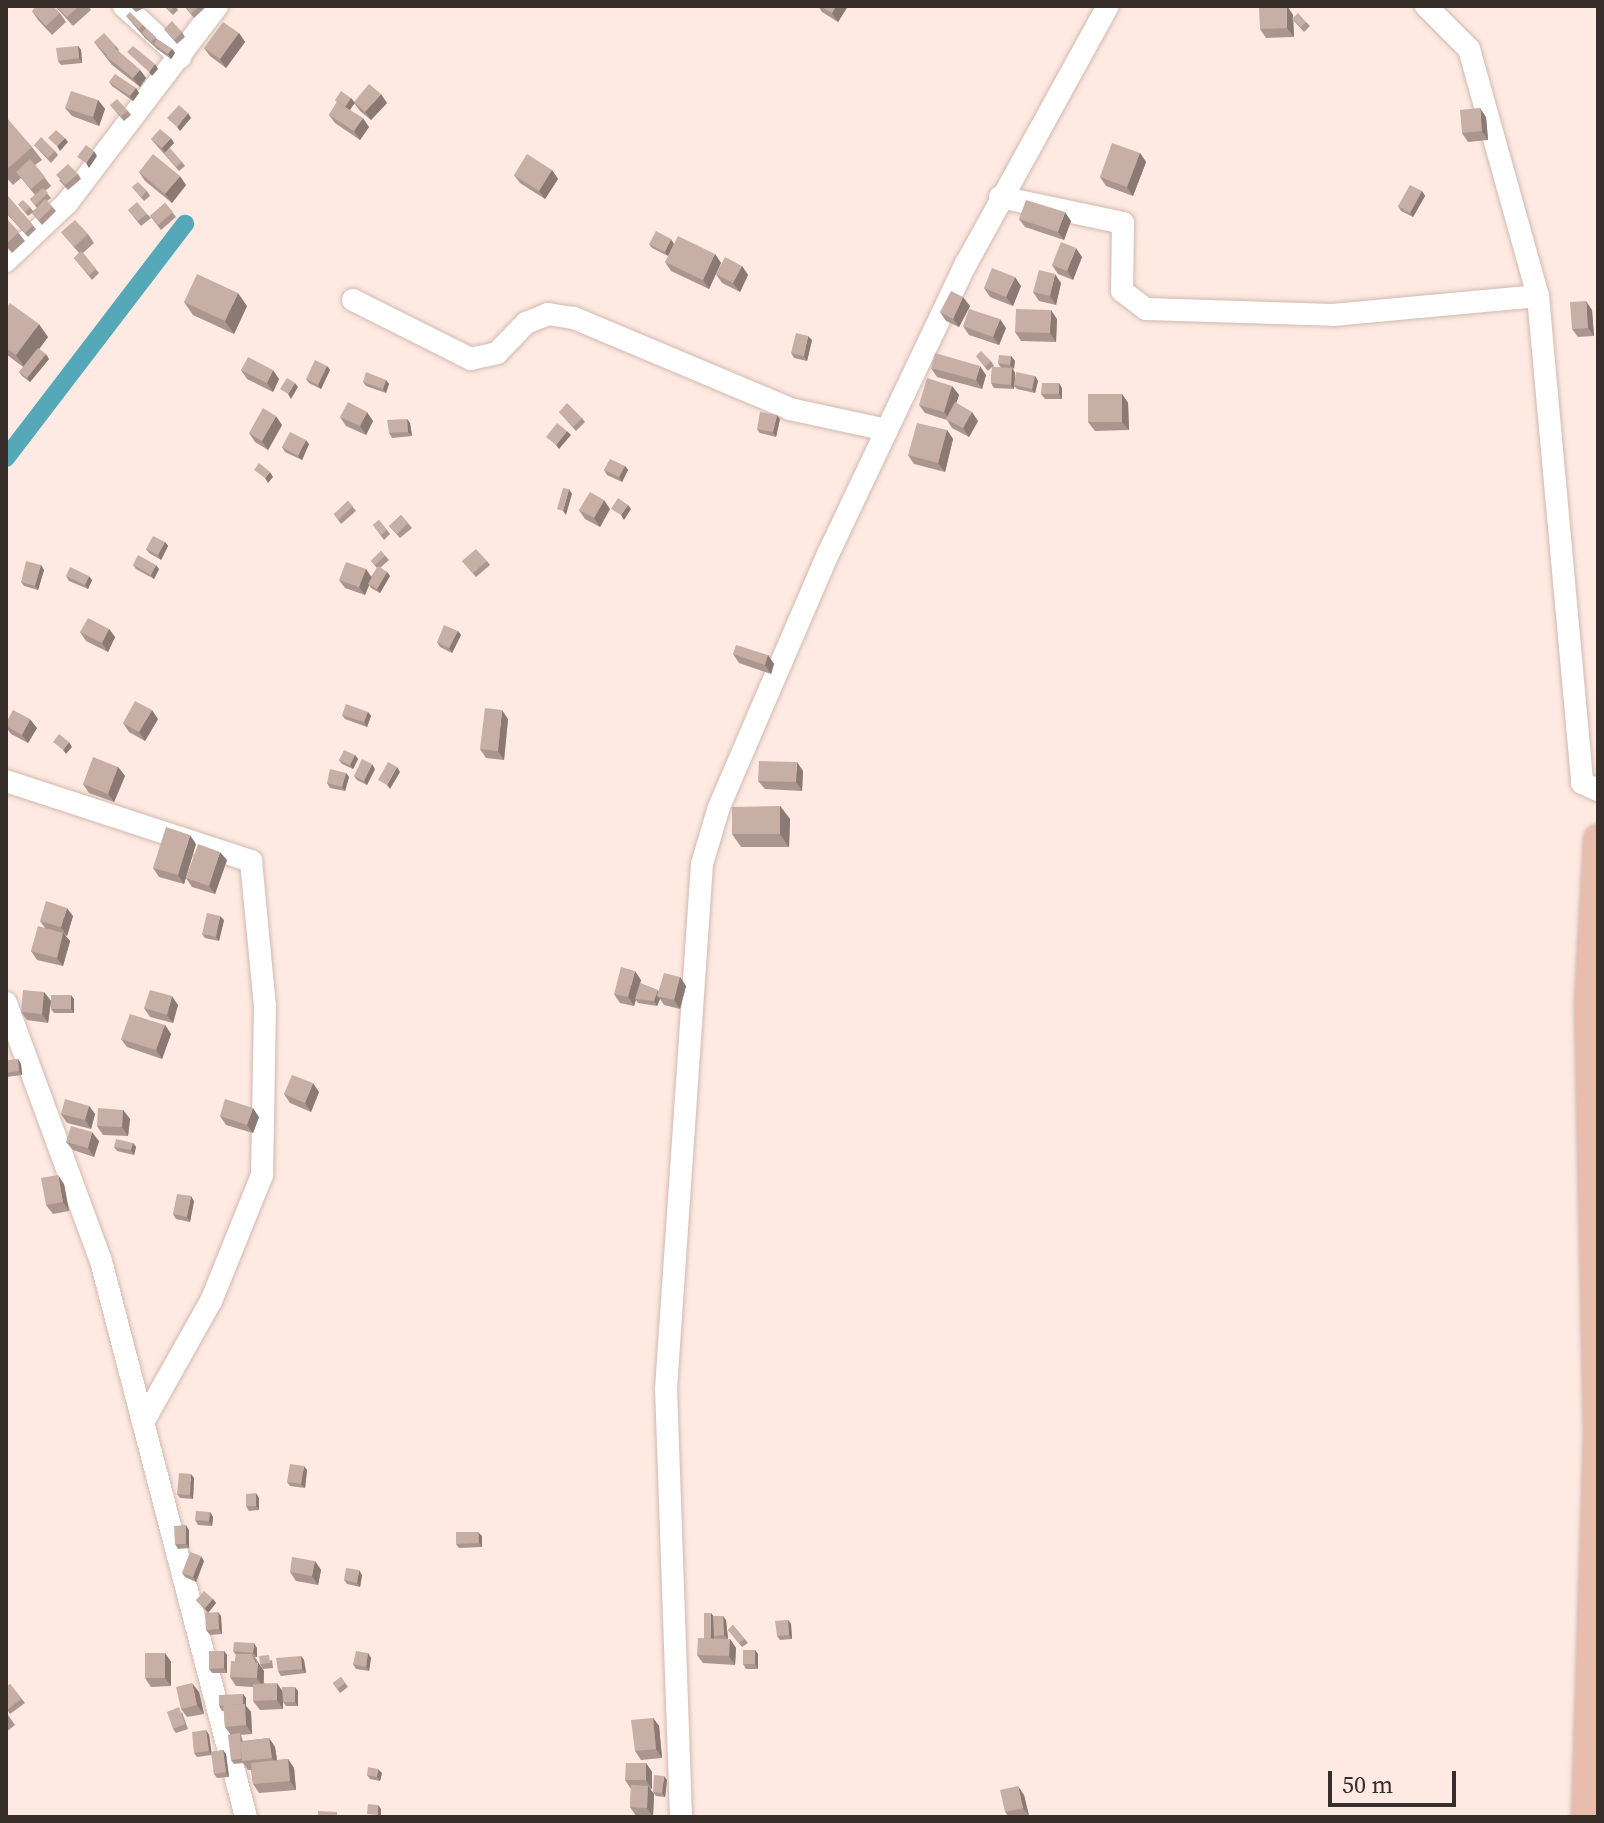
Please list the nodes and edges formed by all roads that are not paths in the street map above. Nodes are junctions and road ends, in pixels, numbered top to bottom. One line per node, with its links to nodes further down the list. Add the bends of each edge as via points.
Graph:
1 (124, 6): 5 (street)
2 (217, 6): 5 (street)
3 (1108, 6): 6 (street)
4 (1426, 6): 8 (street, via 1469,49)
5 (180, 57): 7 (street, via 67,203)
6 (1000, 197): 8 (street, via 1123,223 1122,291 1146,309 1333,315); 10 (street)
7 (6, 261)
8 (1538, 296): 12 (street, via 1582,783)
9 (353, 300): 10 (street, via 471,359 497,353 526,323 548,314 574,318 790,409)
10 (887, 430): 18 (street, via 719,807 702,864 666,1389)
11 (6, 781): 15 (street, via 251,861 265,1006 262,1175 211,1301)
12 (1598, 790)
13 (1598, 839): 16 (main road, via 1589,1004)
14 (6, 1003): 15 (street, via 101,1261)
15 (143, 1422): 17 (street)
16 (1598, 1425): 19 (main road)
17 (246, 1817)
18 (681, 1817)
19 (1586, 1817)

